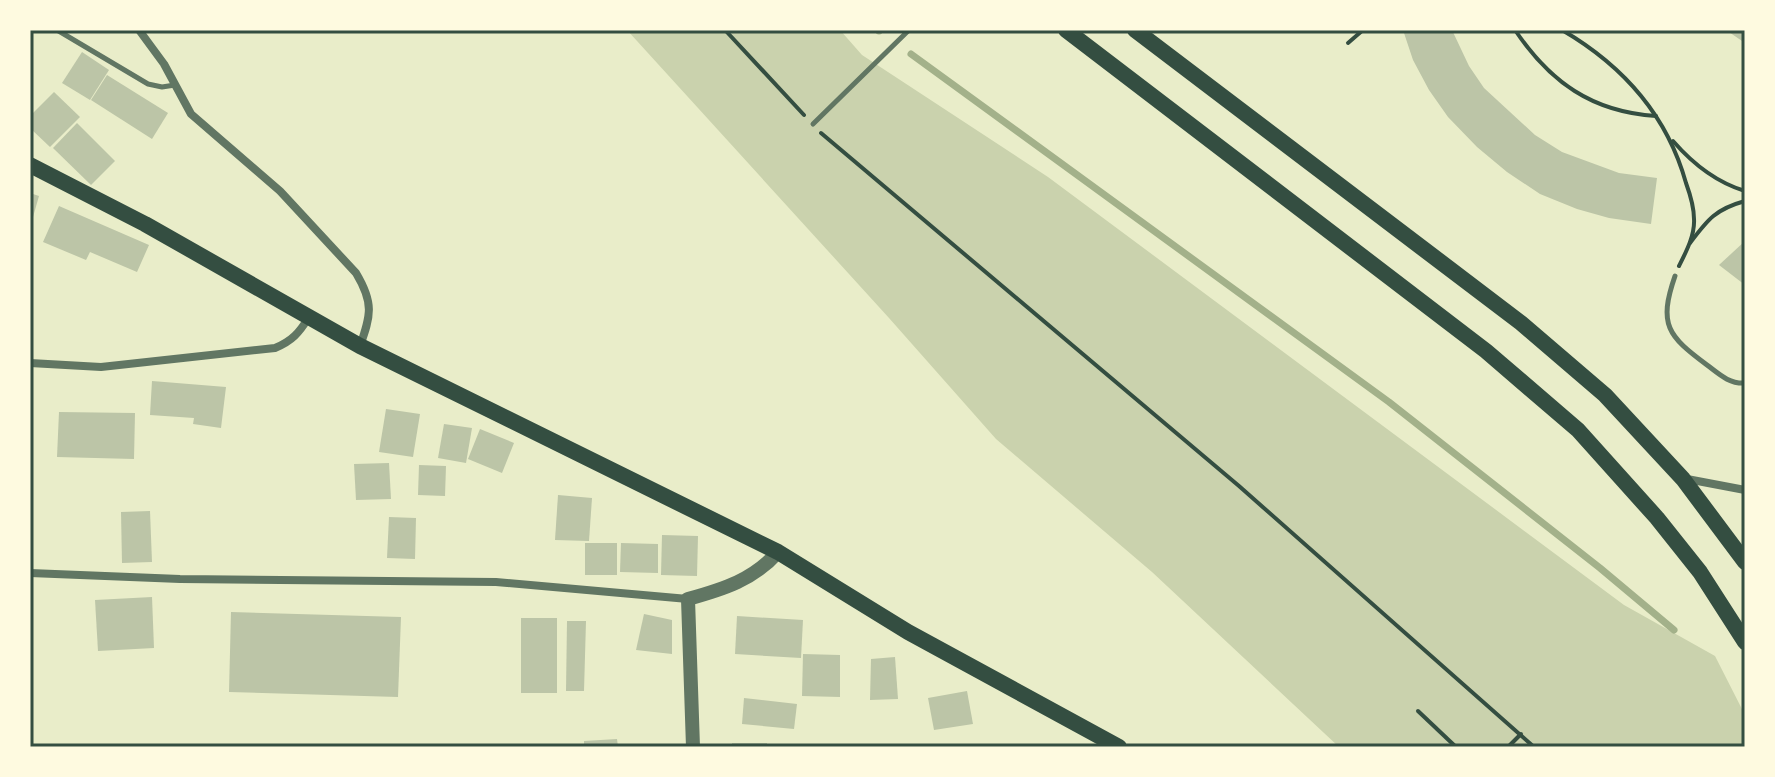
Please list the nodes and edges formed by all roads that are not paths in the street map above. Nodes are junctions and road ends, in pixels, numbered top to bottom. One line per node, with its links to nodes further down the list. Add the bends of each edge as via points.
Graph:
1 (57, 30): 6 (lane, via 148,84)
2 (139, 30): 6 (street)
3 (909, 30): 7 (lane)
4 (1066, 30): 20 (main road, via 1486,351 1578,430 1700,572)
5 (1135, 30): 14 (main road, via 1521,323 1605,395)
6 (175, 85): 11 (street, via 191,114 280,191 356,273 367,293 370,316)
7 (813, 124)
8 (30, 165): 10 (main road)
9 (1675, 276): 13 (lane, via 1667,313 1678,344 1729,382)
10 (309, 317): 11 (main road); 12 (street, via 289,343 275,348 101,367)
11 (360, 346): 16 (main road)
12 (30, 363)
13 (1745, 383)
14 (1683, 479): 15 (street); 17 (main road)
15 (1745, 490)
16 (778, 552): 19 (street, via 750,577); 22 (main road, via 908,632)
17 (1745, 562)
18 (30, 573): 19 (street, via 496,582)
19 (688, 599): 21 (street)
20 (1745, 642)
21 (693, 747)
22 (1119, 747)

